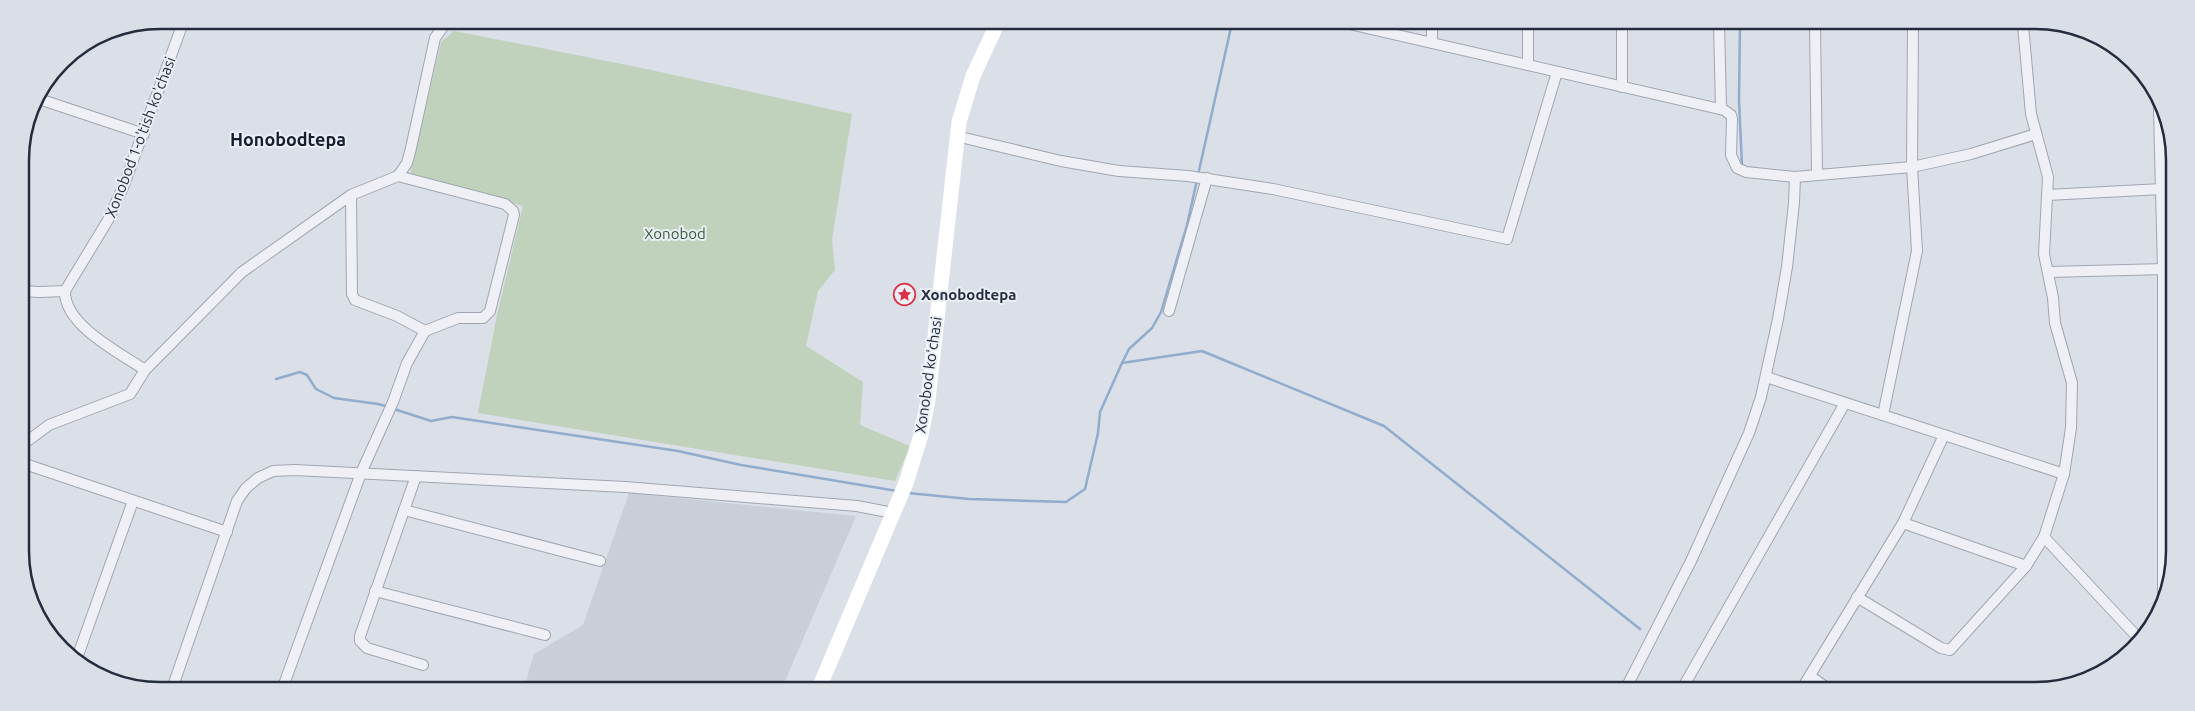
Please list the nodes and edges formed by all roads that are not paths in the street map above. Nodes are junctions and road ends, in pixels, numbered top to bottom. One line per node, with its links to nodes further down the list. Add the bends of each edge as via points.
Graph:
1 (181, 29): 19 (street, Xonobod 1-o'tish ko'chasi)
2 (441, 29): 24 (street, via 435,38 412,148)
3 (995, 29): 21 (main road, Xonobod koʻchasi, via 967,92)
4 (1371, 29): 12 (street)
5 (1432, 29): 12 (street)
6 (1528, 29): 13 (street)
7 (1622, 29): 15 (street)
8 (1719, 29): 17 (street)
9 (1815, 29): 23 (street)
10 (1914, 29): 22 (street)
11 (2023, 29): 20 (street, via 2030,114)
12 (1432, 43): 13 (street)
13 (1528, 65): 14 (street)
14 (1557, 72): 15 (street); 26 (street, via 1508,239)
15 (1622, 87): 17 (street)
16 (43, 100): 19 (street)
17 (1721, 110): 25 (street, via 1731,115 1731,156 1737,168 1746,172)
18 (2161, 124): 27 (street)
19 (144, 134): 33 (street, Xonobod 1-o'tish ko'chasi, via 108,220)
20 (2036, 134): 22 (street, via 1971,154); 29 (street, via 2048,177)
21 (956, 136): 26 (street, via 1119,171); 49 (main road, Xonobod koʻchasi, via 927,406 921,435)
22 (1912, 167): 23 (street); 40 (street, via 1917,250)
23 (1817, 175): 25 (street)
24 (398, 176): 28 (street); 36 (street, via 505,204 514,215 490,311 479,320 458,318)
25 (1795, 177): 38 (street, via 1787,267)
26 (1207, 178): 35 (street)
27 (2162, 189): 29 (street); 30 (street)
28 (351, 195): 36 (street, via 352,294 355,300); 37 (street, via 242,272)
29 (2047, 195): 31 (street, via 2044,254)
30 (2165, 269): 31 (street); 34 (street)
31 (2048, 272): 45 (street, via 2055,323 2072,383 2071,428)
32 (29, 291): 33 (street)
33 (65, 291): 37 (street, via 65,302 74,318)
34 (2166, 308)
35 (1168, 311)
36 (425, 331): 44 (street, via 406,363)
37 (145, 370): 42 (street, via 130,394 48,425)
38 (1766, 377): 39 (street); 67 (street, via 1745,441 1691,561)
39 (1845, 403): 40 (street); 68 (street)
40 (1883, 415): 41 (street)
41 (1944, 435): 45 (street); 50 (street)
42 (29, 440)
43 (29, 465): 47 (street)
44 (361, 473): 46 (street); 52 (street, via 272,471 246,488 237,501); 65 (street)
45 (2064, 474): 53 (street)
46 (416, 476): 48 (street); 49 (street, via 625,487 840,504)
47 (133, 501): 52 (street); 61 (street)
48 (404, 510): 55 (street); 57 (street)
49 (893, 514): 66 (main road, Xonobod koʻchasi)
50 (1903, 523): 56 (street); 58 (street)
51 (2166, 528): 54 (street)
52 (227, 532): 64 (street)
53 (2044, 537): 56 (street); 60 (street)
54 (2166, 559)
55 (600, 561)
56 (2026, 566): 58 (street, via 1950,650 1940,648)
57 (376, 591): 59 (street); 62 (street, via 360,641 367,648)
58 (1858, 597): 63 (street)
59 (545, 635)
60 (2136, 635)
61 (79, 654)
62 (423, 664)
63 (1810, 676): 69 (street); 70 (street)
64 (174, 682)
65 (284, 682)
66 (822, 682)
67 (1629, 682)
68 (1686, 682)
69 (1806, 682)
70 (1819, 682)

